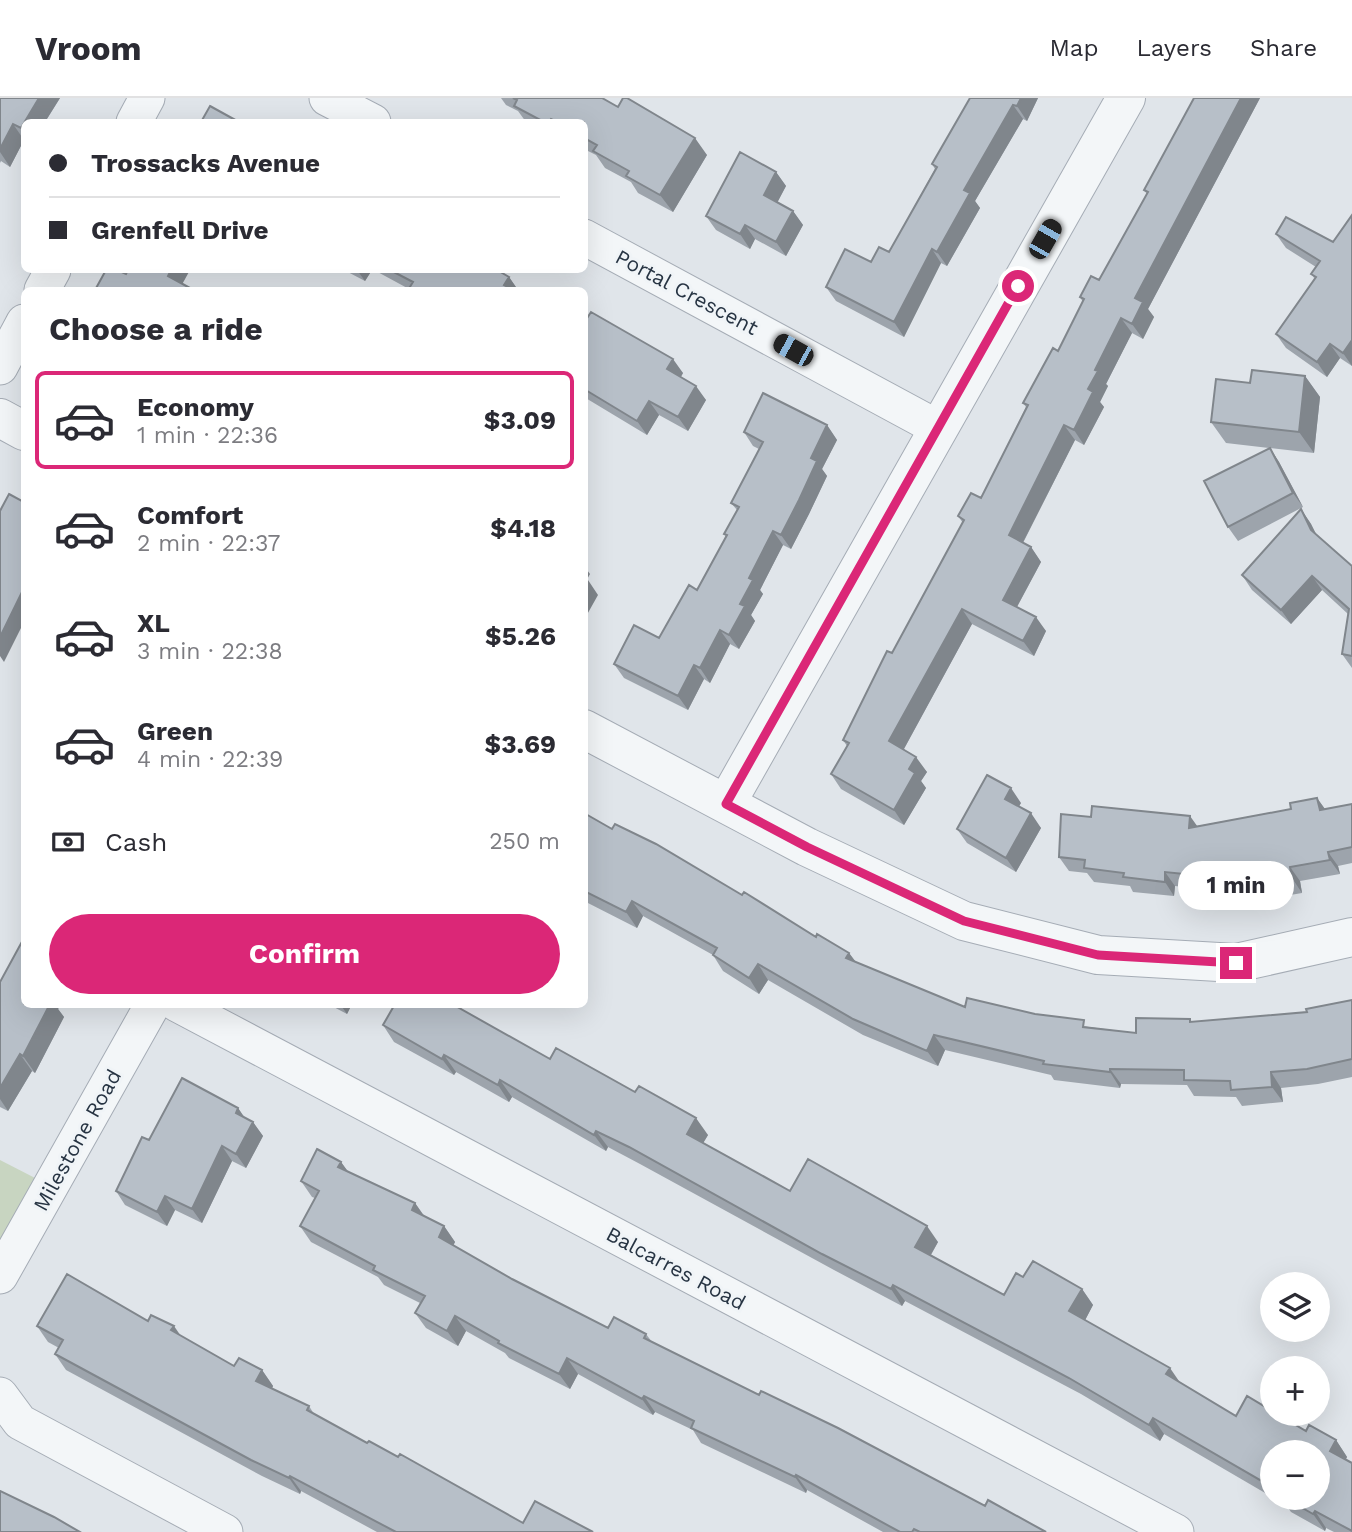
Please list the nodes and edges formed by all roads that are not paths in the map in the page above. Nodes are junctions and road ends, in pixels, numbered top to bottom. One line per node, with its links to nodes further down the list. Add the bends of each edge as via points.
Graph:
1 (147, 98): 4 (street)
2 (327, 98): 5 (street)
3 (1126, 98): 10 (street)
4 (136, 119)
5 (367, 119)
6 (588, 239): 10 (street, Portal Crescent)
7 (21, 328): 8 (street)
8 (0, 367)
9 (0, 418): 11 (street)
10 (938, 428): 13 (street)
11 (21, 429)
12 (588, 731): 13 (street)
13 (726, 804): 14 (street, via 964,921 1098,955 1236,963)
14 (1352, 937)
15 (151, 1008): 17 (street, Milestone Road)
16 (185, 1008): 20 (street, Balcarres Road)
17 (0, 1276)
18 (0, 1395): 19 (street, via 20,1422)
19 (225, 1532)
20 (1176, 1532)

